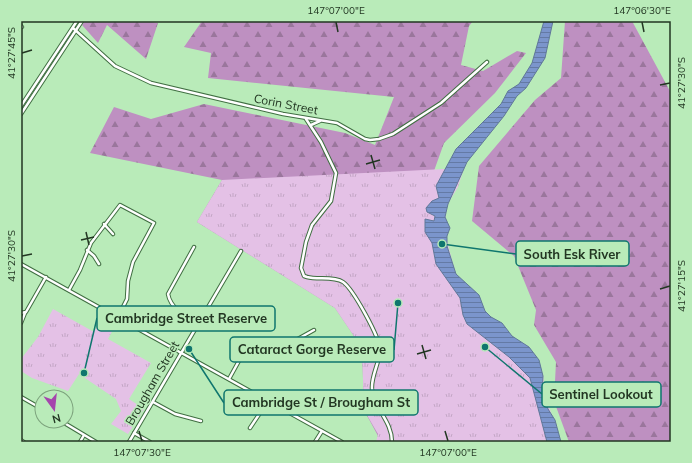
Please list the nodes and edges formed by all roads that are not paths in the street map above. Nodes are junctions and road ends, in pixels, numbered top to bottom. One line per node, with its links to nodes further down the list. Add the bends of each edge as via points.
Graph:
1 (77, 21): 3 (street)
2 (82, 21): 4 (street)
3 (73, 28): 4 (street, Corin Street); 6 (street)
4 (76, 31): 7 (street); 8 (street, Corin Street, via 115,66 150,83)
5 (487, 62): 9 (street, Corin Street, via 451,96 386,137 365,139 344,126)
6 (21, 106)
7 (21, 114)
8 (305, 118): 9 (street, Corin Street); 10 (street)
9 (321, 120): 10 (street)
10 (311, 125): 46 (street, via 334,167 336,180 332,201 310,229 301,264 302,272 307,278 343,282 354,295 378,337 380,350 372,389 374,399 390,427)
11 (104, 224): 12 (street); 14 (street); 22 (street, via 120,205 154,223 133,262 127,299)
12 (113, 234)
13 (194, 247): 24 (street, via 168,294 182,314)
14 (87, 250): 17 (street); 19 (street)
15 (240, 251): 24 (street, Brougham Street)
16 (21, 264): 18 (street)
17 (99, 264)
18 (46, 277): 19 (street); 21 (street)
19 (69, 290): 22 (street)
20 (21, 313): 21 (street)
21 (25, 313): 23 (street)
22 (118, 317): 26 (street)
23 (21, 323)
24 (196, 325): 26 (street, Brougham Street)
25 (314, 330): 27 (street, via 287,345 248,353 240,359)
26 (181, 353): 27 (street); 30 (street, Brougham Street)
27 (229, 379): 29 (street)
28 (21, 397): 31 (street)
29 (268, 401): 33 (street); 35 (street)
30 (152, 402): 32 (street, via 175,414 192,420); 36 (street, Brougham Street)
31 (34, 405)
32 (201, 420)
33 (250, 428)
34 (74, 429): 37 (street)
35 (322, 431): 44 (street); 45 (street)
36 (134, 433): 42 (street, Brougham Street); 43 (street)
37 (84, 435): 40 (street); 41 (street)
38 (21, 440): 39 (street)
39 (24, 442)
40 (80, 442)
41 (96, 442)
42 (129, 442)
43 (150, 442)
44 (316, 442)
45 (342, 442)
46 (392, 442)

